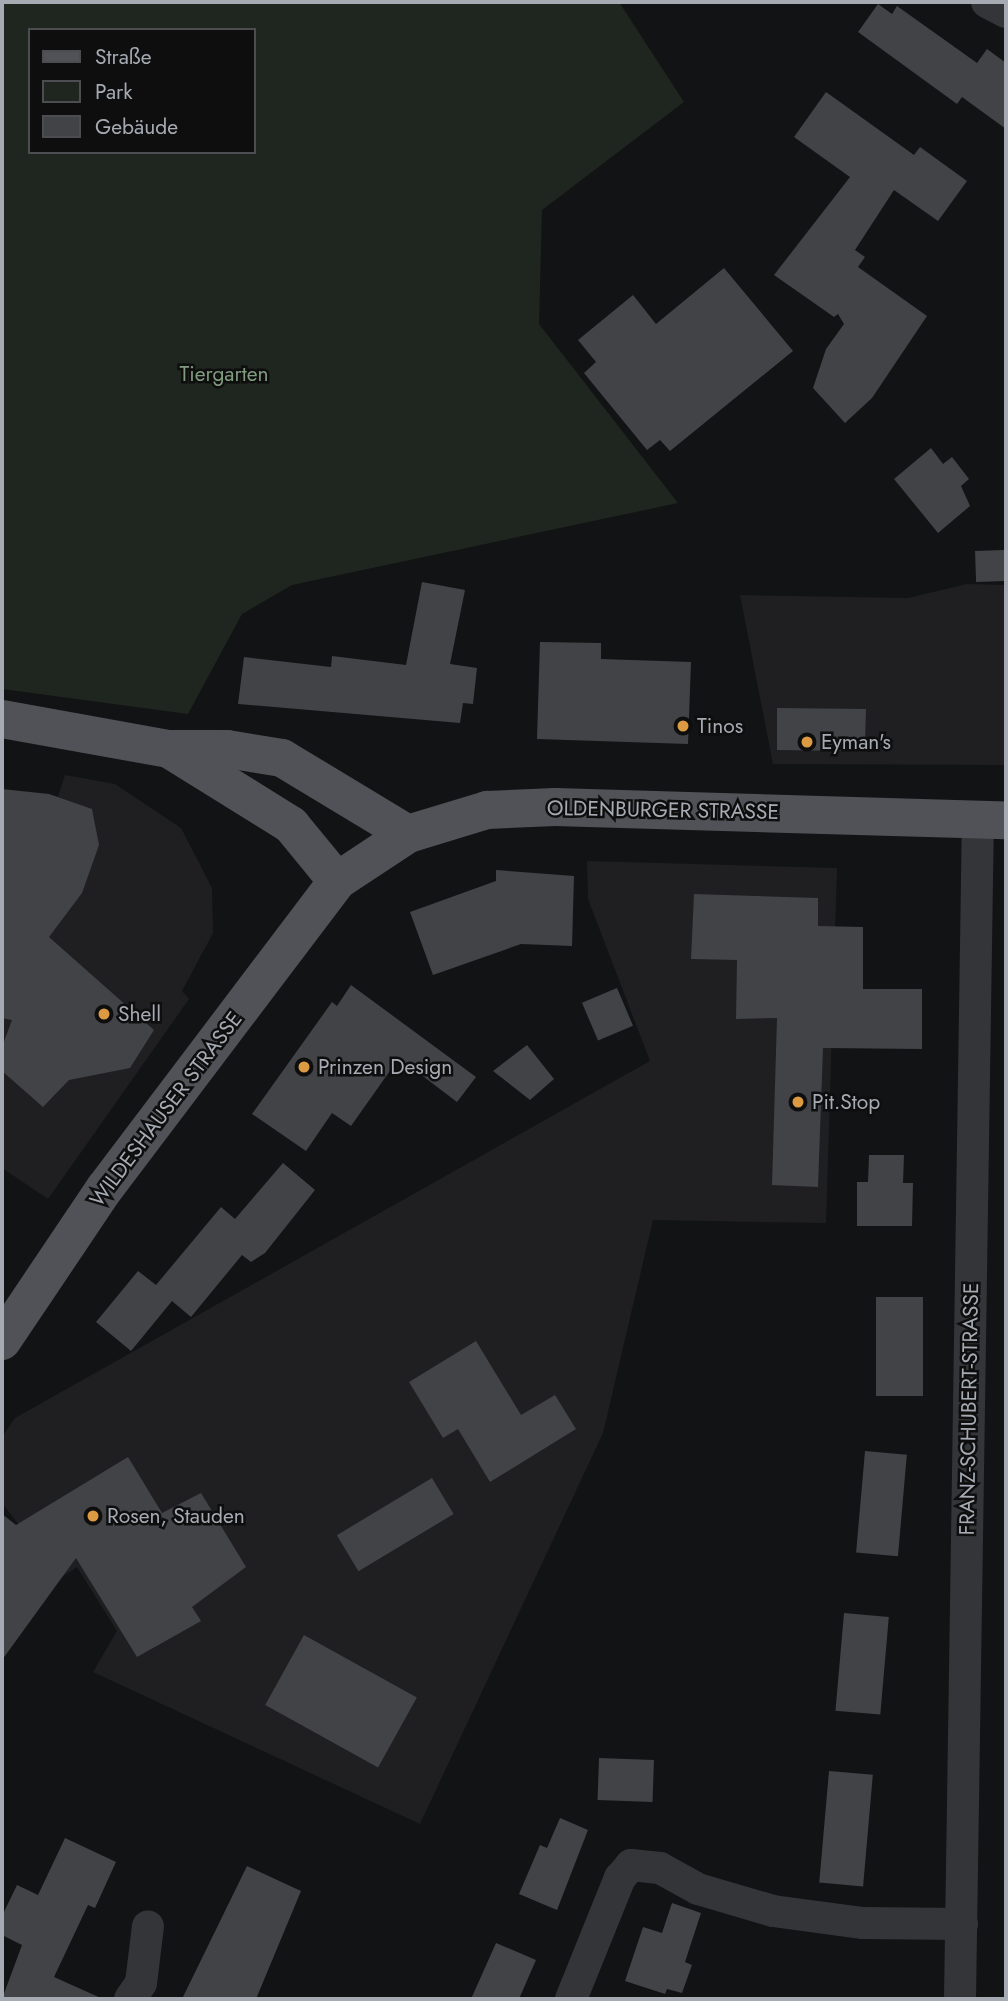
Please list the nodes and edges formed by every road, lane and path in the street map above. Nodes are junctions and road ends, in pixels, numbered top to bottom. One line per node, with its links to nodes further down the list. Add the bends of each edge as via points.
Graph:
1 (987, 2): 2 (street)
2 (1006, 12)
3 (2, 719): 4 (main road)
4 (169, 749): 6 (main road, via 227,749 282,758); 7 (main road, via 290,825)
5 (992, 820): 6 (main road, OLDENBURGER STRASSE, via 555,807 487,810); 9 (street, FRANZ-SCHUBERT-STRASSE)
6 (408, 834): 7 (main road, OLDENBURGER STRASSE)
7 (337, 881): 8 (main road, WILDESHAUSER STRASSE, via 105,1188)
8 (2, 1341)
9 (962, 1924): 12 (street, via 863,1923 773,1911 698,1889 652,1866 631,1865 620,1878); 13 (street, FRANZ-SCHUBERT-STRASSE)
10 (148, 1926): 11 (street, via 141,1983)
11 (130, 1999)
12 (571, 1999)
13 (960, 1999)

